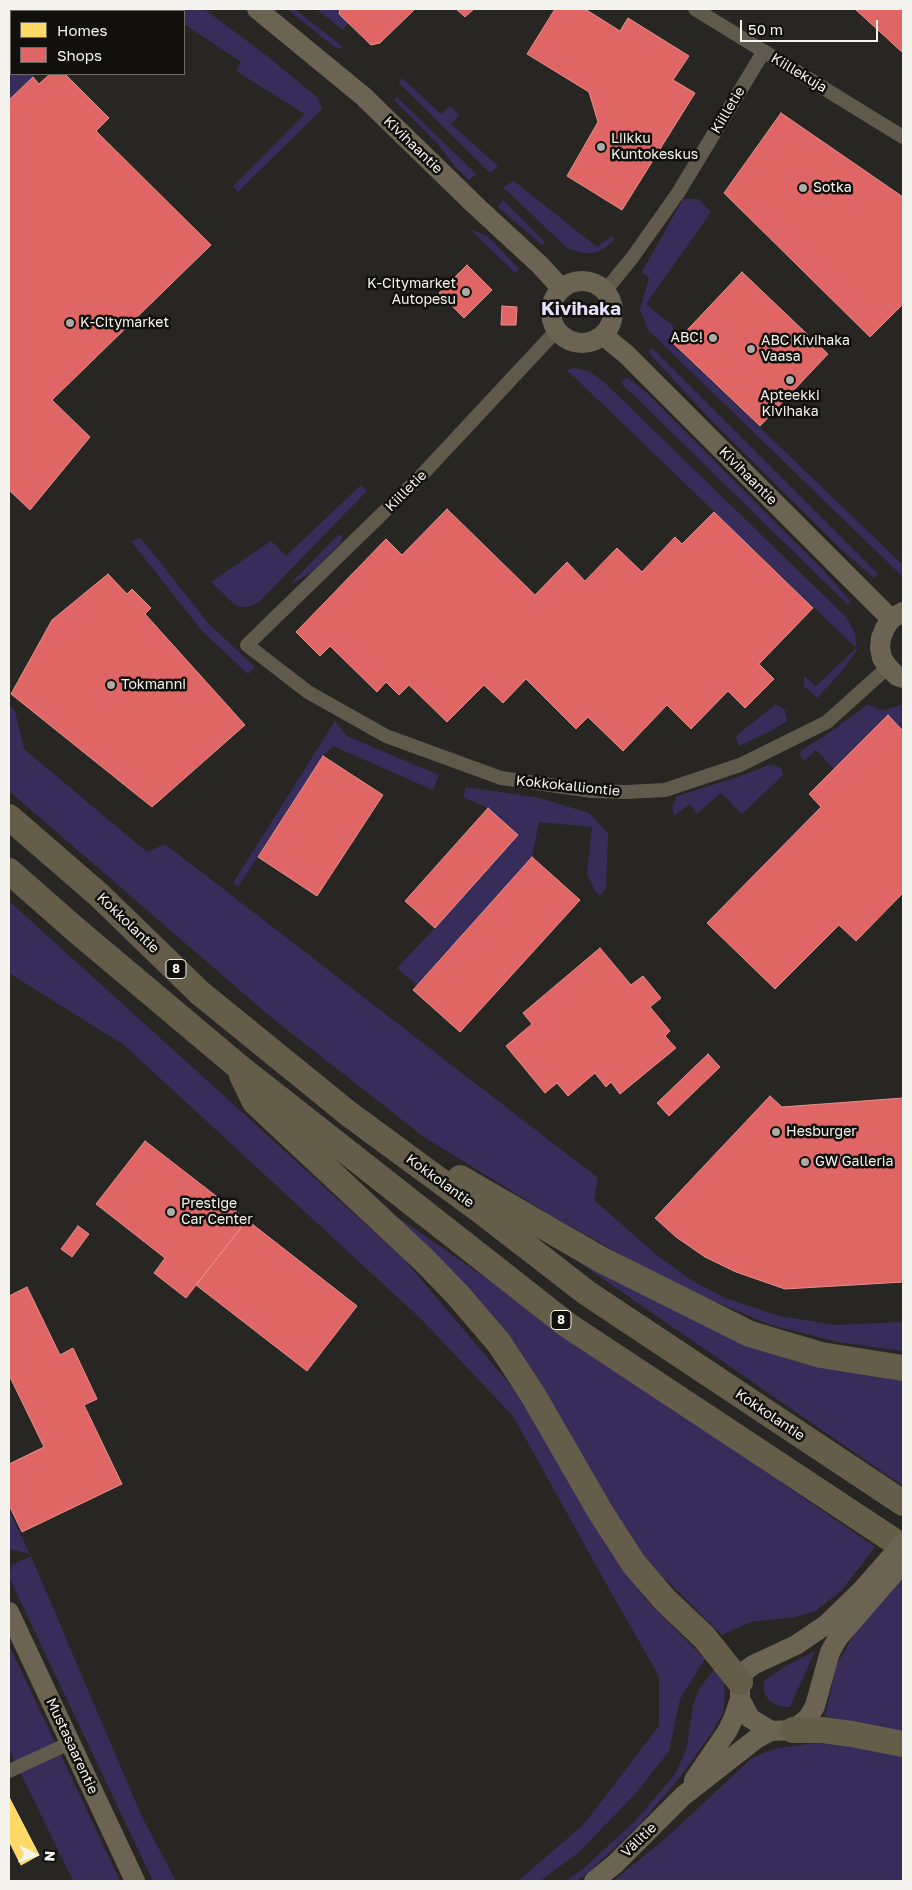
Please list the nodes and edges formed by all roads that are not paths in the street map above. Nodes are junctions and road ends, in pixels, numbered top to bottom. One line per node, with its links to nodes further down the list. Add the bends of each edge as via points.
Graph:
1 (257, 9): 5 (main road, Kivihaantie, via 363,96)
2 (695, 9): 3 (street, Kiillekuja)
3 (764, 51): 4 (street, Kiillekuja); 6 (street, Kiilletie, via 678,193)
4 (903, 137)
5 (562, 289): 6 (main road, via 579,281 597,285); 7 (main road, via 556,296 552,314)
6 (605, 291): 8 (main road, via 613,308 609,327)
7 (557, 330): 8 (main road, via 574,342 589,342); 10 (street, Kiilletie, via 420,478)
8 (603, 335): 9 (main road, Kivihaantie)
9 (897, 616): 11 (main road, via 884,628 880,648 882,658)
10 (247, 645): 11 (street, Kokkokalliontie, via 308,692 386,736 501,778 592,791 665,790 740,765 827,722)
11 (896, 673)
12 (9, 817): 15 (highway, Kokkolantie / 8, via 99,895 200,993)
13 (9, 870): 14 (highway, 8)
14 (239, 1067): 19 (highway, 8, via 566,1324); 23 (highway, via 255,1102 424,1260 499,1344 634,1564 730,1668)
15 (349, 1114): 16 (highway, via 600,1259 750,1334 821,1355); 17 (highway, Kokkolantie / 8, via 587,1293)
16 (903, 1368)
17 (903, 1503)
18 (903, 1543): 21 (main road, bridge)
19 (903, 1547)
20 (903, 1563): 21 (main road)
21 (866, 1595): 23 (main road, via 789,1649 745,1671); 24 (main road, Välitie, via 830,1652 815,1706 808,1718)
22 (9, 1612): 25 (main road, Mustasaarentie)
23 (740, 1691): 24 (main road, via 750,1718); 28 (main road, Välitie, via 728,1730)
24 (782, 1730): 26 (highway, via 822,1730); 28 (main road, Välitie, via 756,1739)
25 (70, 1743): 27 (street); 29 (main road, Mustasaarentie)
26 (903, 1744)
27 (9, 1771)
28 (683, 1796): 30 (main road, Välitie)
29 (135, 1881)
30 (594, 1881)

